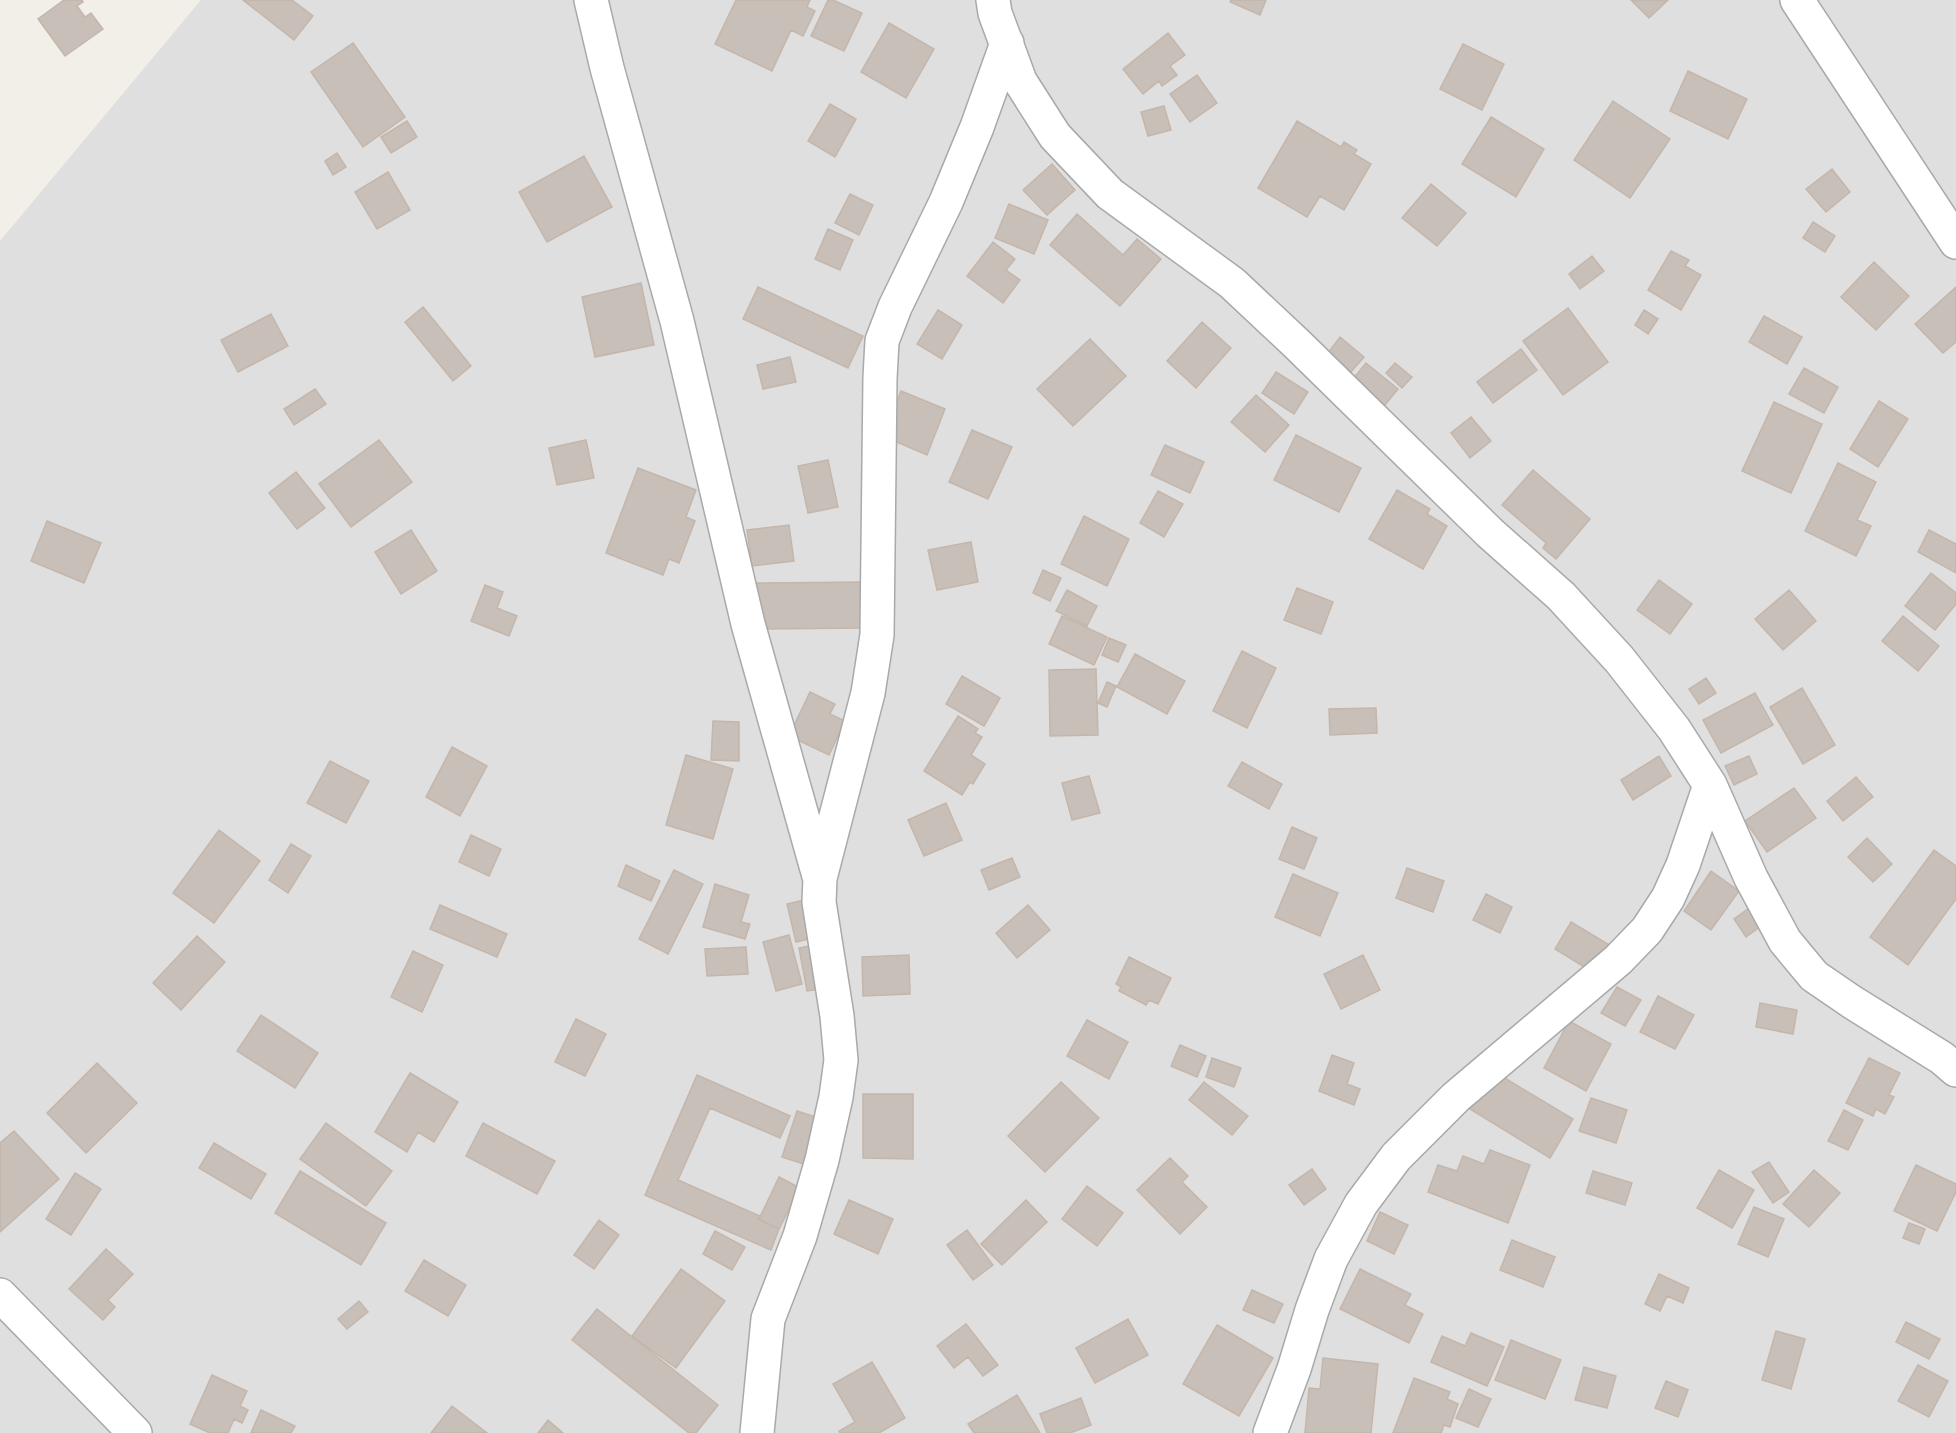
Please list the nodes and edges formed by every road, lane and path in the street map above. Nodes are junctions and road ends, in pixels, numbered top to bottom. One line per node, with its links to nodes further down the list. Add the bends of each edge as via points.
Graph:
1 (591, 0): 7 (street, via 677,321 748,624)
2 (993, 0): 4 (street)
3 (1797, 0): 5 (street)
4 (1006, 43): 6 (street, via 1020,81 1062,144 1110,194 1232,283 1490,533 1561,596 1633,676); 7 (street, via 946,202 882,340 877,635 868,693)
5 (1956, 242)
6 (1710, 785): 8 (street, via 1750,878 1785,941 1814,976); 12 (street, via 1683,865 1647,930 1618,960 1455,1097 1396,1157 1361,1204 1331,1259)
7 (820, 878): 11 (street, via 819,902 841,1060 822,1160 800,1236 768,1319)
8 (1956, 1070)
9 (0, 1295): 10 (street)
10 (135, 1433)
11 (757, 1433)
12 (1270, 1433)

